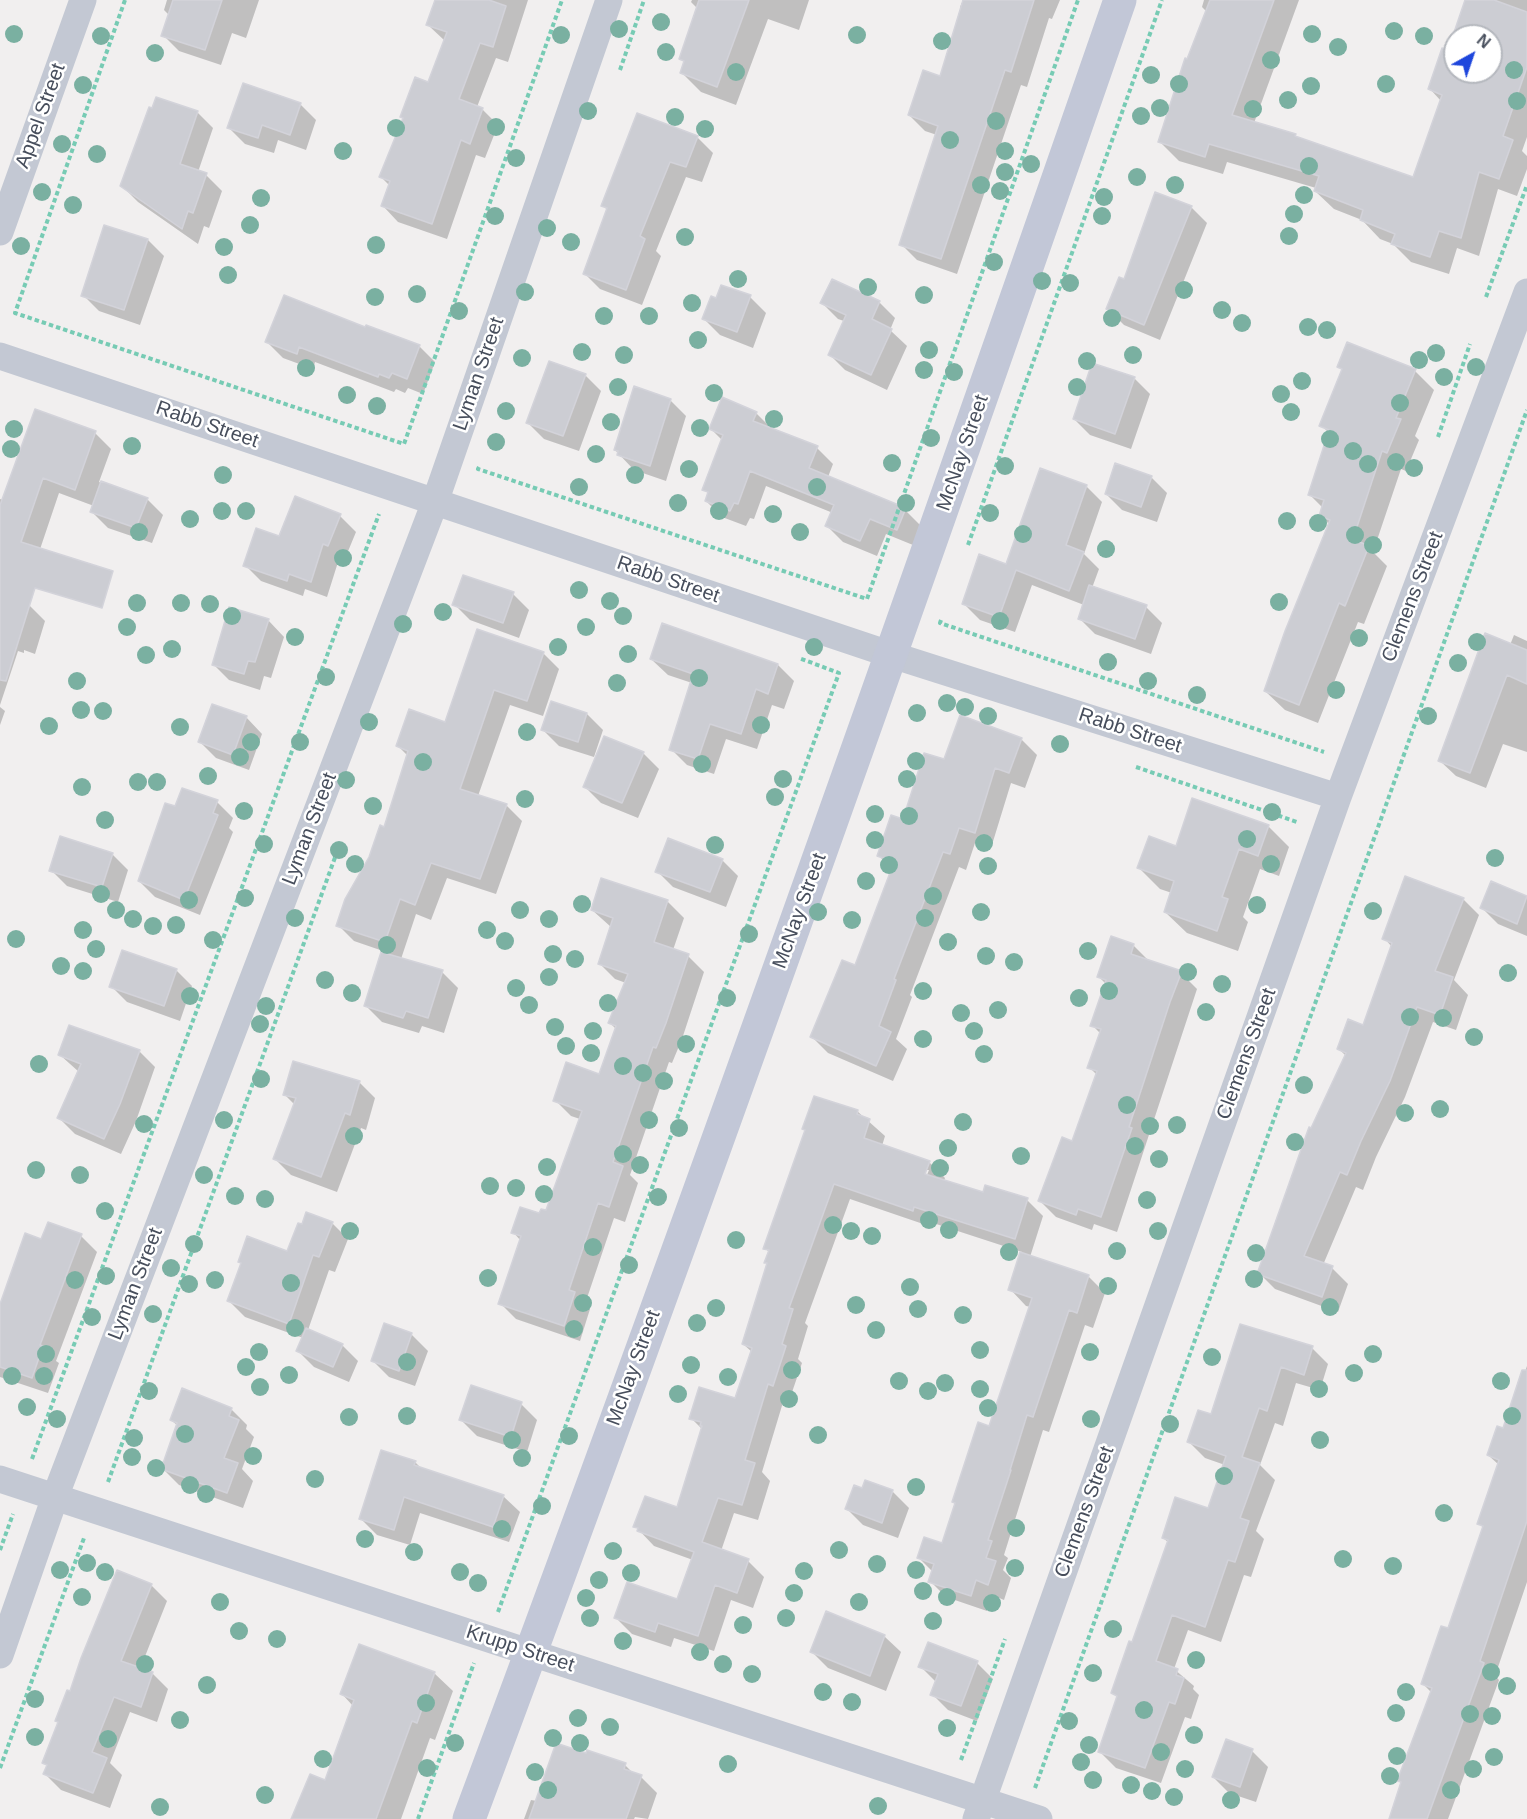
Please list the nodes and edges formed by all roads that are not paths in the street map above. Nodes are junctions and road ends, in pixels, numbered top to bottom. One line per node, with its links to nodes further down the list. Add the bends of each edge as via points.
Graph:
1 (83, 0): 4 (street, Appel Street)
2 (609, 0): 8 (street, Lyman Street)
3 (1120, 0): 9 (street, McNay Street)
4 (0, 232)
5 (1527, 292): 6 (street, Clemens Street)
6 (1518, 346): 10 (street, Clemens Street)
7 (0, 356): 8 (street, Rabb Street)
8 (435, 502): 9 (street, Rabb Street); 12 (street, Lyman Street)
9 (892, 655): 10 (street, Rabb Street); 13 (street, McNay Street)
10 (1338, 797): 16 (street, Clemens Street)
11 (0, 1479): 12 (street, Krupp Street)
12 (55, 1497): 13 (street, Krupp Street); 14 (street, Lyman Street)
13 (531, 1653): 16 (street, Krupp Street); 17 (street, McNay Street)
14 (0, 1655)
15 (1036, 1808): 16 (street, Krupp Street)
16 (979, 1810)
17 (469, 1819)

